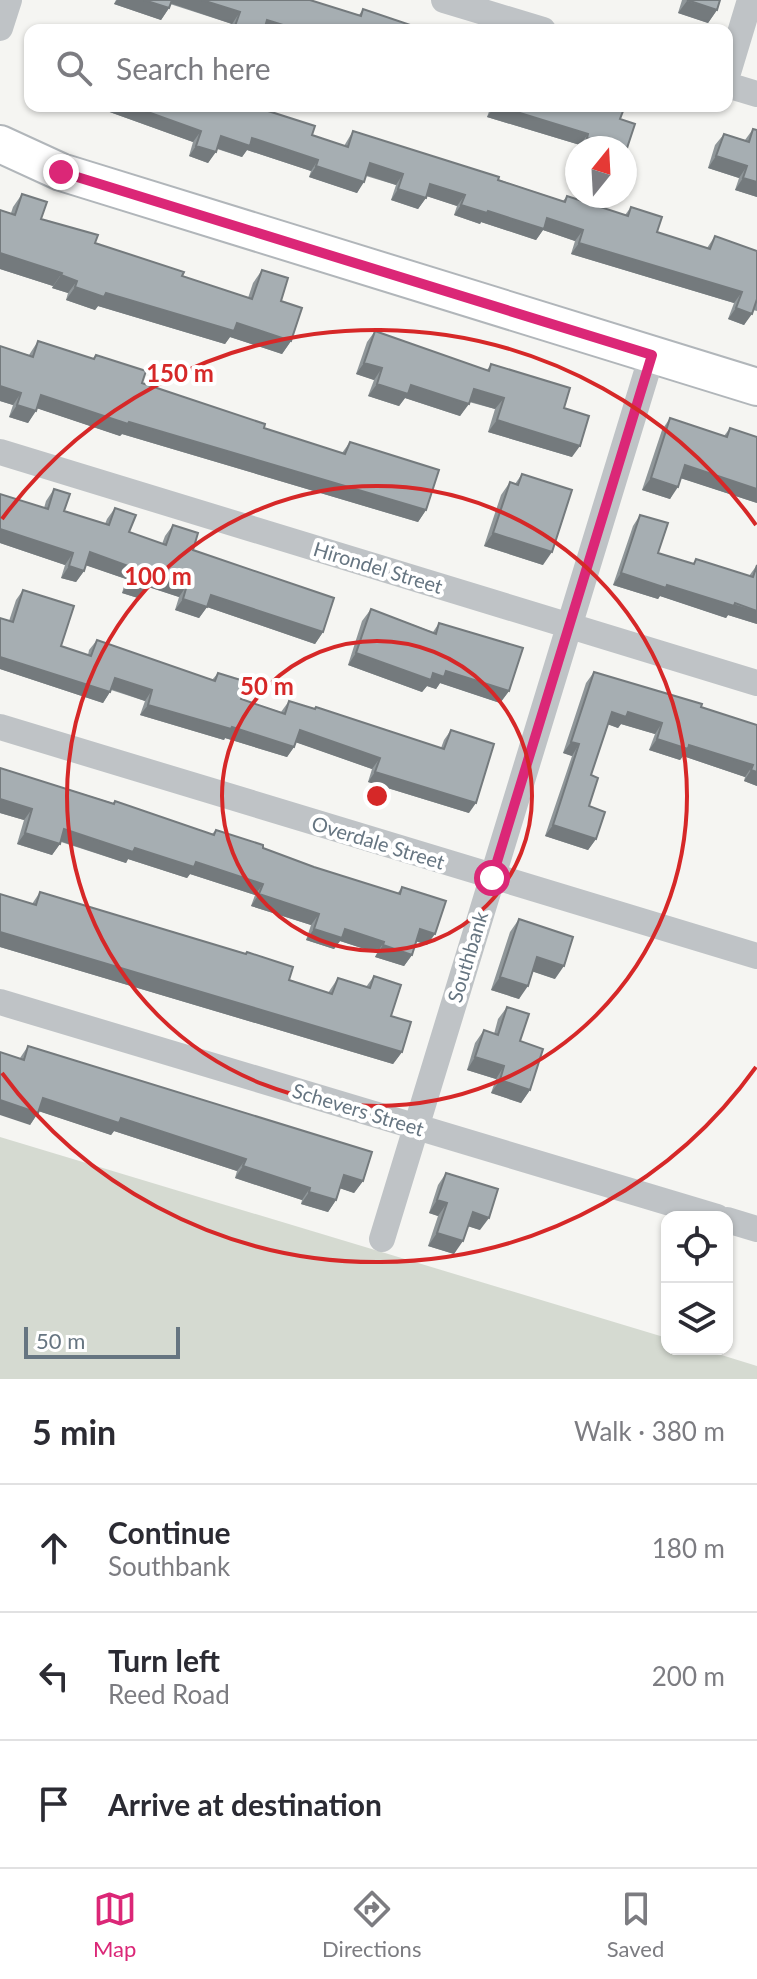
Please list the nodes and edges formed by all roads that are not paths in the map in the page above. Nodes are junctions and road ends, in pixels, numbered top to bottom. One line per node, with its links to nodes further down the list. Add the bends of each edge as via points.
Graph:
1 (9, 0): 5 (street)
2 (444, 0): 4 (street)
3 (750, 0): 6 (street)
4 (523, 24)
5 (0, 28)
6 (733, 56)
7 (733, 87): 8 (street)
8 (757, 94)
9 (0, 144): 10 (street, via 61,172)
10 (652, 355): 11 (street); 13 (street, Southbank)
11 (757, 387)
12 (0, 452): 13 (street, Hirondel Street)
13 (569, 626): 14 (street, Hirondel Street); 16 (street, Southbank)
14 (757, 683)
15 (0, 727): 16 (street, Overdale Street)
16 (492, 878): 17 (street, Overdale Street); 19 (street, Southbank)
17 (757, 956)
18 (0, 1002): 19 (street, Schevers Street)
19 (416, 1127): 20 (street, Schevers Street); 23 (street, Southbank)
20 (697, 1211)
21 (733, 1222): 22 (street)
22 (757, 1229)
23 (382, 1239)

